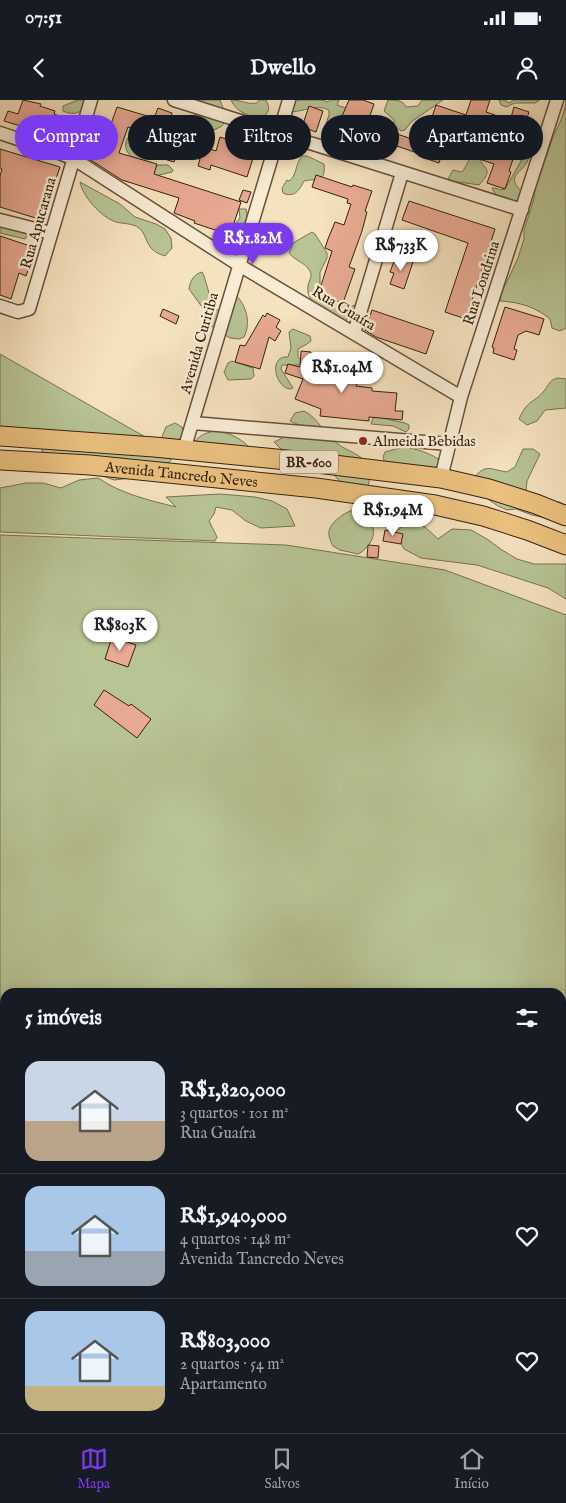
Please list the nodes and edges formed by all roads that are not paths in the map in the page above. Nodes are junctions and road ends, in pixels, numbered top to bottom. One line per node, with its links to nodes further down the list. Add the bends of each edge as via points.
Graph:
1 (91, 100): 5 (street, Rua Apucarana)
2 (174, 100): 7 (street)
3 (289, 100): 6 (street, Avenida Curitiba)
4 (557, 100): 15 (street, Rua Londrina)
5 (87, 115)
6 (284, 115)
7 (225, 116)
8 (0, 133): 9 (street, Rua Guaíra)
9 (15, 138)
10 (311, 144): 14 (street)
11 (74, 160): 17 (street, Rua Apucarana)
12 (76, 160): 18 (street, Rua Guaíra)
13 (270, 160): 18 (street, Avenida Curitiba)
14 (402, 174): 15 (street); 20 (street)
15 (522, 210): 21 (street, Rua Londrina)
16 (0, 220): 17 (street)
17 (51, 234): 19 (street, Rua Apucarana, via 29,308 18,312)
18 (239, 264): 20 (street, Rua Guaíra); 22 (street, Avenida Curitiba)
19 (0, 306)
20 (354, 333): 21 (street, Rua Guaíra)
21 (461, 397): 24 (street, Rua Londrina)
22 (193, 423): 24 (street); 25 (street, Avenida Curitiba)
23 (0, 436): 25 (main road, Avenida Tancredo Neves / BR-600)
24 (449, 444): 27 (street, Rua Londrina)
25 (184, 450): 27 (main road, Avenida Tancredo Neves / BR-600)
26 (0, 460): 29 (main road, Avenida Tancredo Neves / BR-600, via 316,488 435,505 483,516)
27 (441, 478): 28 (main road, Avenida Tancredo Neves / BR-600, via 489,489)
28 (566, 516)
29 (566, 545)

